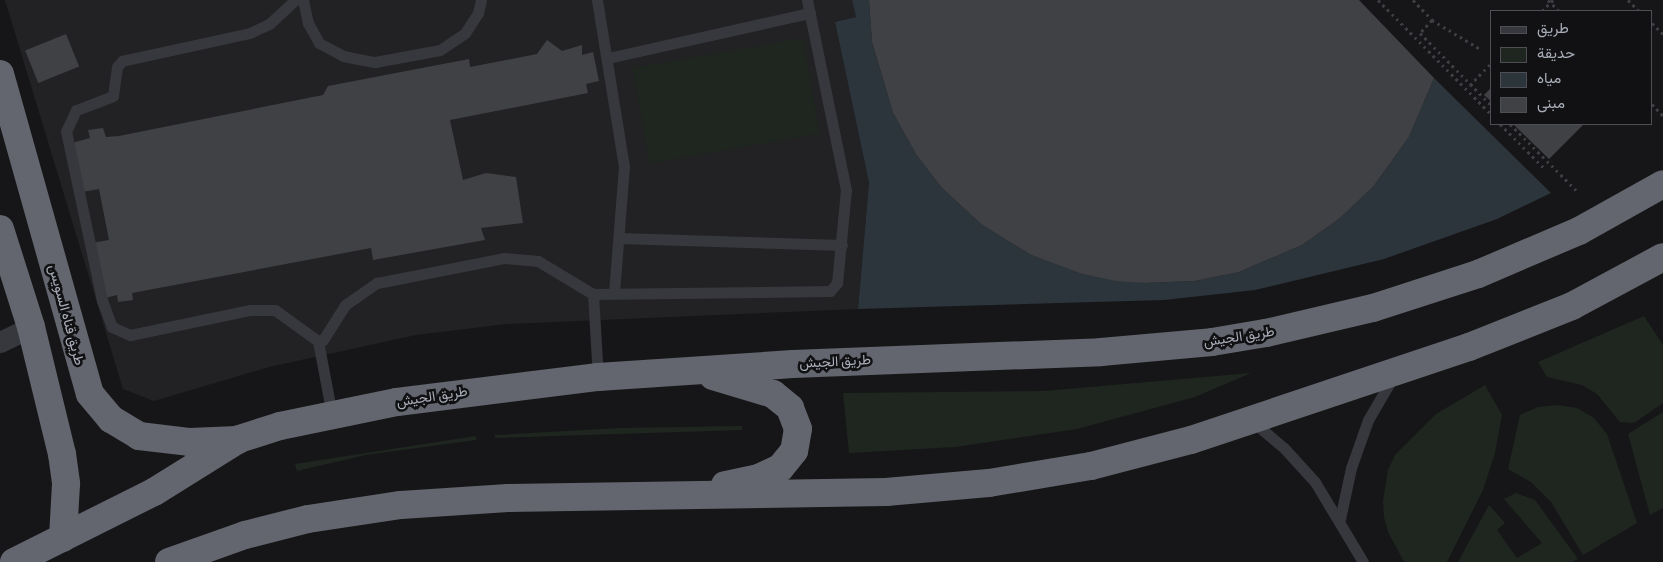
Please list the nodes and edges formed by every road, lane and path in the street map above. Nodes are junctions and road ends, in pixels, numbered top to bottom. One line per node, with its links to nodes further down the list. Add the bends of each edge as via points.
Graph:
1 (292, 0): 35 (lane, via 269,24 250,33 122,61 117,67 113,96 76,110 66,132 102,300 112,327 130,334 250,310 275,310)
2 (303, 0): 3 (lane, via 308,23 319,43 343,56 375,62 440,50 465,33 478,13)
3 (481, 0)
4 (597, 0): 15 (lane)
5 (807, 0): 10 (lane)
6 (1378, 0): 21 (path)
7 (1413, 0): 11 (path)
8 (1628, 0): 9 (path)
9 (1638, 10)
10 (810, 13): 15 (lane); 30 (lane, via 844,176 847,204)
11 (1432, 20): 14 (path); 18 (path, via 1420,33)
12 (1653, 24): 13 (path)
13 (1663, 34)
14 (1482, 50)
15 (608, 58): 29 (lane, via 624,166)
16 (1490, 64): 18 (path)
17 (0, 74): 42 (highway, طريق قناه السويس, via 83,379 90,394 111,419 139,436 189,442)
18 (1470, 84): 19 (path)
19 (1490, 104)
20 (1653, 105): 22 (path)
21 (1490, 113)
22 (1663, 116)
23 (1501, 125): 25 (path)
24 (1511, 125): 27 (path)
25 (1543, 167)
26 (1663, 184): 38 (highway, طريق الجيش, via 1580,231 1478,274 1373,308 1266,333 1212,342 1102,352 892,359)
27 (1578, 192)
28 (0, 229): 34 (highway)
29 (619, 238): 30 (lane); 33 (lane)
30 (842, 245): 33 (lane, via 836,286 821,293)
31 (1663, 257): 37 (highway, via 1572,306 1469,347)
32 (593, 294): 33 (lane); 35 (lane, via 538,261 504,258 377,283 345,305 326,336); 39 (lane)
33 (614, 294)
34 (31, 328): 36 (street); 45 (highway, via 62,454 66,484)
35 (318, 341): 40 (lane)
36 (0, 342)
37 (1397, 370): 41 (highway); 44 (lane, via 1368,420 1351,468)
38 (695, 371): 39 (highway, طريق الجيش); 43 (highway, via 773,394 793,413 797,440 788,460 770,473)
39 (598, 377): 40 (highway, طريق الجيش, via 464,392)
40 (332, 415): 42 (highway, طريق الجيش)
41 (1252, 421): 43 (highway, via 1091,466 989,483 886,492); 44 (lane, via 1284,448 1315,482)
42 (239, 439): 45 (highway, طريق الجيش, via 154,492)
43 (675, 497): 47 (highway, via 508,498 401,505 308,519 245,535)
44 (1340, 519): 48 (lane)
45 (63, 538): 46 (highway, طريق الجيش)
46 (14, 562)
47 (169, 562)
48 (1363, 562)

